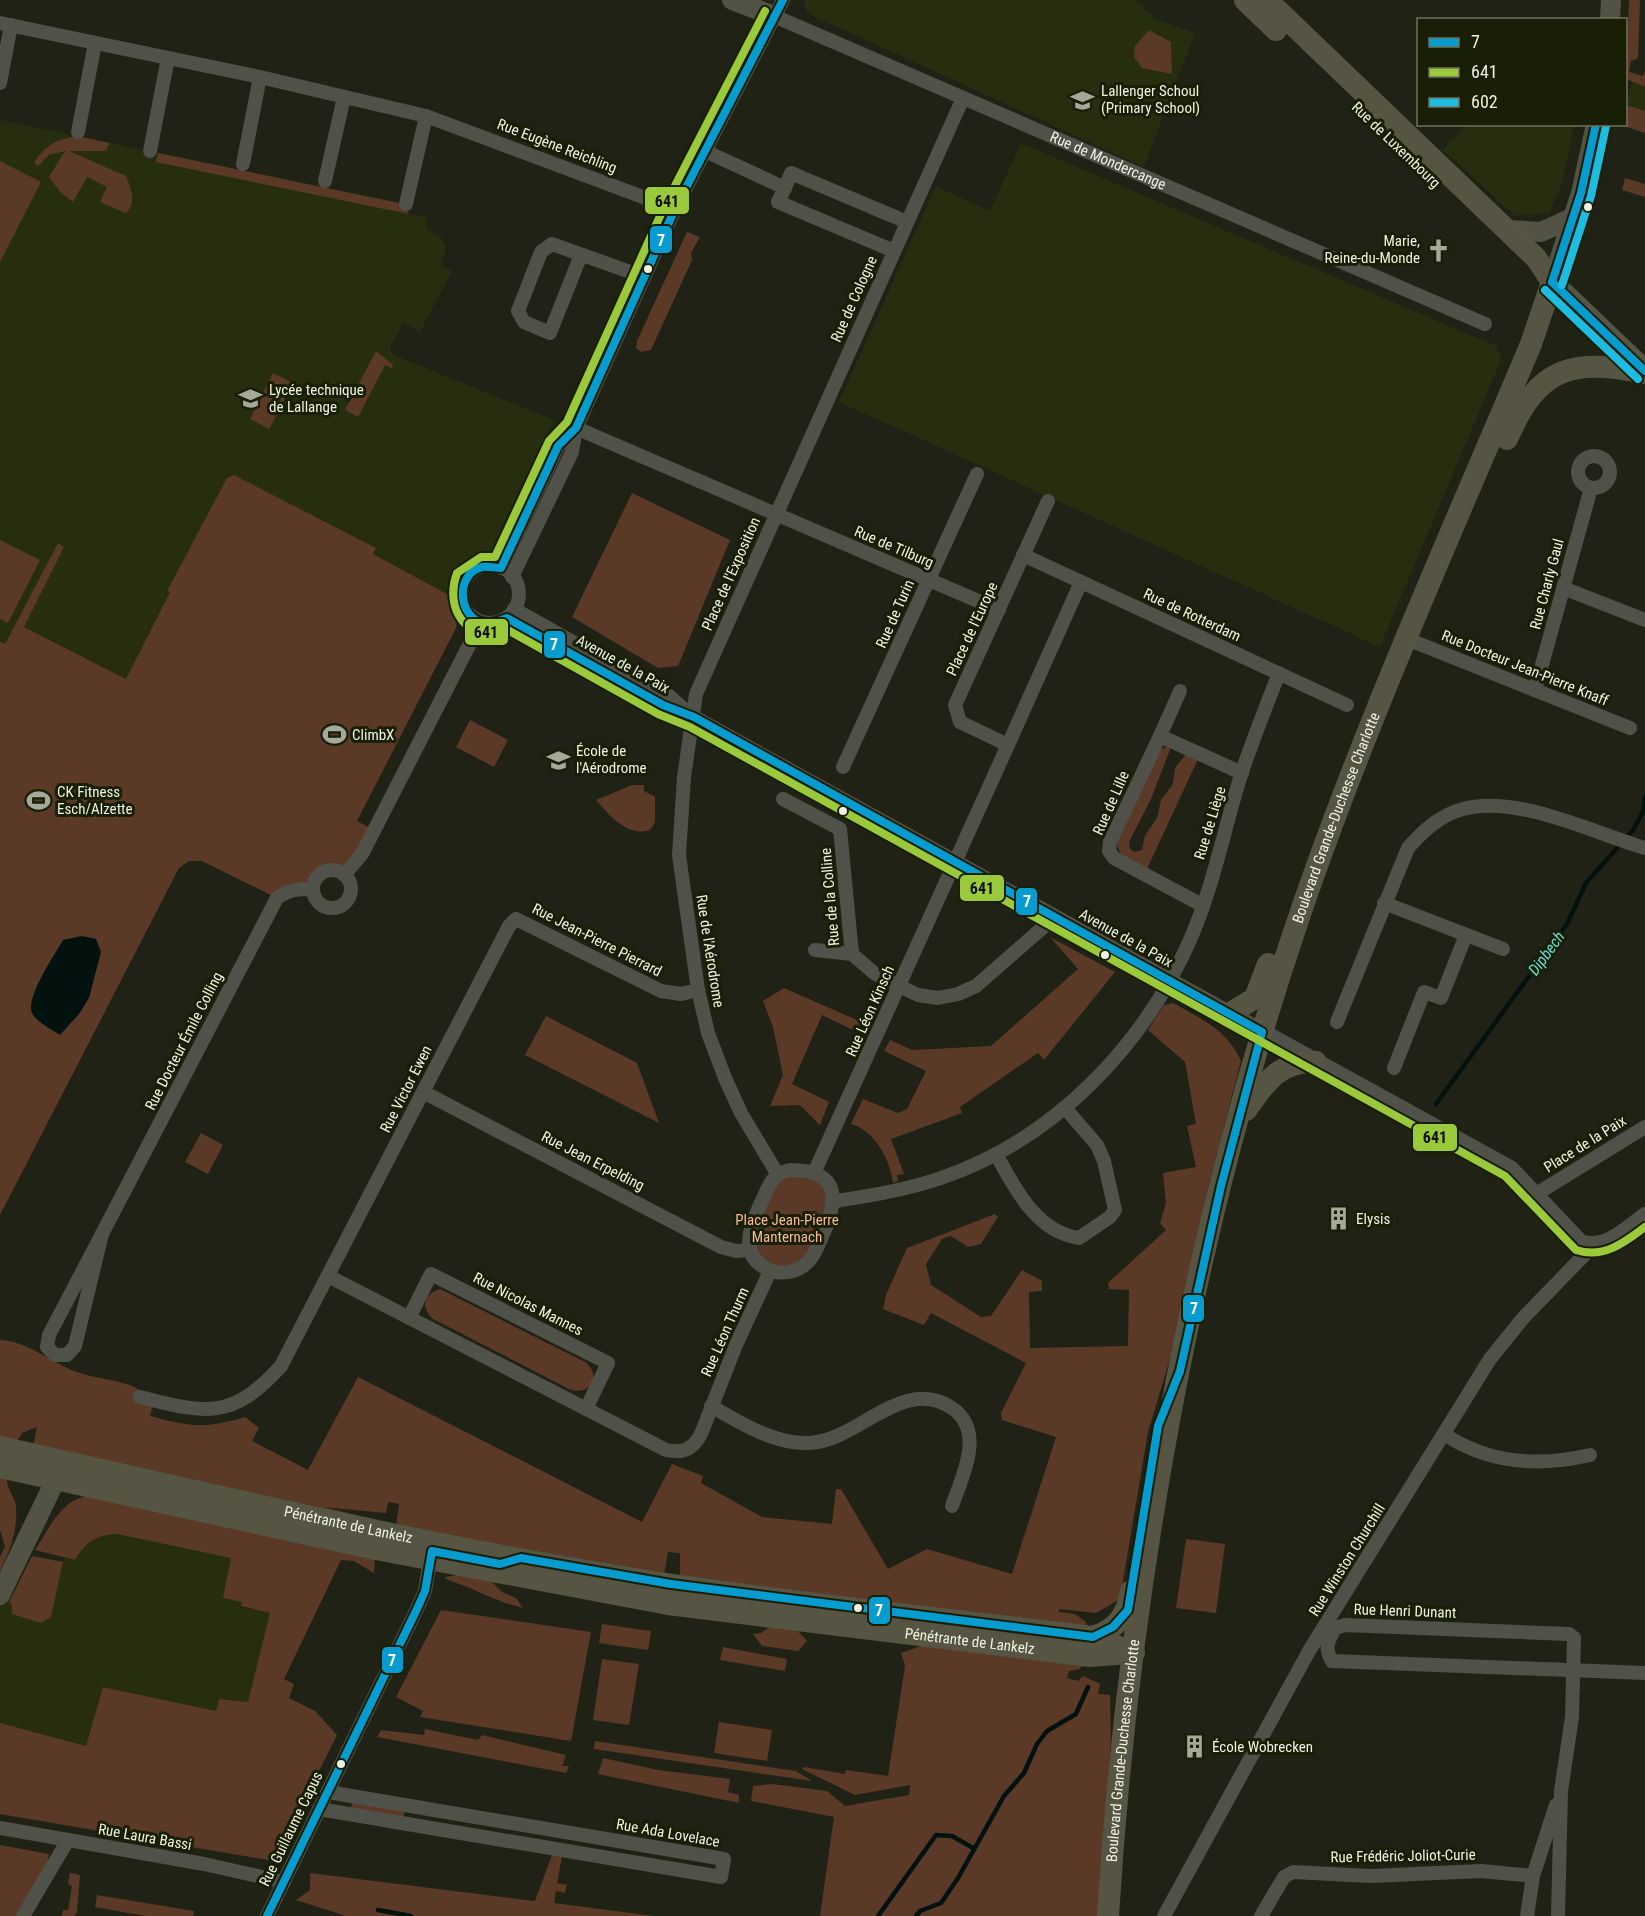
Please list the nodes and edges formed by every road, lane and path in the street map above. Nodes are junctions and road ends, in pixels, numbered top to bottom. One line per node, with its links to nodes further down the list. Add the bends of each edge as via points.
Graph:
1 (732, 0): 5 (main road, Rue de Mondercange)
2 (1245, 0): 30 (main road, Rue de Luxembourg, via 1526,269)
3 (1267, 0): 26 (main road, Rue de Luxembourg)
4 (1611, 0): 6 (main road)
5 (778, 8): 13 (street, Rue de Mondercange); 18 (street)
6 (1610, 18)
7 (6, 24): 8 (street, Rue Eugène Reichling); 11 (street, Rue Eugène Reichling)
8 (95, 43): 9 (street, Rue Eugène Reichling); 16 (street)
9 (168, 58): 10 (street, Rue Eugène Reichling); 17 (street)
10 (260, 77): 12 (street, Rue Eugène Reichling); 19 (street)
11 (0, 83)
12 (344, 97): 14 (street, Rue Eugène Reichling); 20 (street)
13 (963, 98): 25 (street, Rue de Cologne); 31 (street, Rue de Mondercange)
14 (426, 116): 22 (street); 23 (street, Rue Eugène Reichling)
15 (1596, 126): 24 (main road)
16 (78, 132)
17 (150, 151)
18 (705, 151): 21 (street); 23 (street)
19 (243, 164)
20 (325, 181)
21 (785, 188): 25 (street, via 791,173); 27 (street, via 778,202)
22 (406, 204)
23 (675, 209): 29 (street)
24 (1574, 217): 26 (main road, via 1541,232); 30 (main road)
25 (907, 222): 27 (street, Rue de Cologne)
26 (1507, 230): 30 (main road, Rue de Luxembourg, via 1536,258)
27 (894, 251): 37 (street, Rue de Cologne)
28 (581, 255): 28 (street, via 552,244 541,252 518,311 525,322 550,333); 29 (street)
29 (644, 277): 33 (street)
30 (1551, 282): 32 (main road, Rue de Luxembourg); 40 (main road, Boulevard Grande-Duchesse Charlotte, via 1531,344)
31 (1485, 324)
32 (1645, 372): 40 (main road, via 1591,365 1555,375 1534,390 1517,415 1476,510)
33 (576, 428): 37 (street, Place de l'Exposition); 39 (street, via 558,446)
34 (977, 474): 41 (street, Rue de Turin)
35 (1591, 488): 43 (street, Rue Charly Gaul)
36 (1048, 501): 38 (street, Place de l'Europe)
37 (776, 514): 41 (street, Rue de Tilburg); 53 (street, Place de l'Exposition, via 696,694)
38 (1023, 555): 42 (street, Rue de Rotterdam); 44 (street, Place de l'Europe)
39 (507, 572): 45 (street, via 519,593); 47 (street, via 486,566 466,578 461,595 466,612)
40 (1434, 575): 48 (main road, Boulevard Grande-Duchesse Charlotte)
41 (928, 580): 44 (street, Rue de Tilburg); 57 (street, Rue de Turin)
42 (1081, 582): 49 (street, Rue de Rotterdam); 56 (street)
43 (1563, 588): 46 (street); 50 (street, Rue Charly Gaul)
44 (999, 610): 56 (street, Place de l'Europe, via 955,705 960,722)
45 (510, 614): 47 (street, via 499,622); 53 (street, Avenue de la Paix, via 663,705)
46 (1645, 620)
47 (481, 622): 63 (street, via 362,854)
48 (1407, 639): 50 (street, Rue Docteur Jean-Pierre Knaff); 59 (main road, Boulevard Grande-Duchesse Charlotte)
49 (1279, 673): 52 (street, Rue de Rotterdam); 58 (street, Rue de Liège)
50 (1535, 690): 54 (street, Rue Docteur Jean-Pierre Knaff)
51 (1180, 691): 55 (street, Rue de Lille)
52 (1347, 705)
53 (694, 717): 62 (street, Avenue de la Paix); 75 (street, Rue de l'Aérodrome, via 684,777 679,855)
54 (1630, 728)
55 (1160, 736): 58 (street); 66 (street, Rue de Lille, via 1109,851 1114,858)
56 (1008, 745): 62 (street)
57 (843, 767)
58 (1242, 773): 66 (street, Rue de Liège)
59 (1347, 783): 76 (main road, via 1311,839 1255,998); 78 (main road, Boulevard Grande-Duchesse Charlotte)
60 (783, 799): 72 (street, Rue de la Colline, via 840,829)
61 (1639, 847): 65 (street, via 1548,816 1505,807 1463,809 1424,830 1408,848)
62 (956, 862): 67 (street, Avenue de la Paix); 74 (street, Rue Léon Kinsch)
63 (344, 875): 64 (street, via 327,871 316,878); 64 (street, via 350,892 340,906 322,905)
64 (313, 890): 91 (street, Rue Docteur Émile Colling, via 300,888 277,898)
65 (1384, 903): 69 (street); 77 (street)
66 (1202, 905): 73 (street, Rue de Liège, via 1191,939)
67 (1055, 917): 73 (street, Avenue de la Paix); 74 (street, Rue de la Colline, via 976,986 958,994 938,998 918,995)
68 (516, 919): 75 (street, Rue Jean-Pierre Pierrard, via 661,991 681,994); 81 (street, Rue Victor Ewen)
69 (1466, 935): 70 (street); 80 (street, via 1441,998 1424,992)
70 (1503, 949)
71 (815, 950): 72 (street, Rue de la Colline)
72 (852, 954): 74 (street, Rue de la Colline, via 874,973)
73 (1169, 981): 76 (street, Avenue de la Paix); 82 (street, Rue de Liège, via 1141,1027 1102,1074)
74 (899, 986): 86 (street, Rue Léon Kinsch)
75 (698, 990): 87 (street, Rue de l'Aérodrome, via 724,1078)
76 (1229, 1014): 78 (street, Avenue de la Paix)
77 (1337, 1022)
78 (1262, 1032): 79 (street, Avenue de la Paix); 83 (main road, Boulevard Grande-Duchesse Charlotte)
79 (1316, 1062): 83 (main road, via 1288,1065 1274,1075); 88 (street, Avenue de la Paix, via 1512,1168)
80 (1394, 1068)
81 (423, 1092): 93 (street, Rue Jean Erpelding, via 722,1247); 95 (street, Rue Victor Ewen)
82 (1065, 1108): 85 (street, Rue de Liège); 85 (street, via 1097,1145 1115,1210 1079,1238 1068,1237 1032,1212 1018,1196)
83 (1238, 1121): 97 (main road, Boulevard Grande-Duchesse Charlotte)
84 (1645, 1126): 88 (street, Place de la Paix)
85 (996, 1154): 89 (street, Rue de Liège, via 943,1178 892,1193)
86 (814, 1173): 87 (street, via 790,1170); 89 (street, via 824,1180)
87 (778, 1175): 93 (street, via 749,1230)
88 (1538, 1193): 92 (street, Place de la Paix, via 1581,1241)
89 (835, 1201): 94 (street, via 811,1259 800,1269 785,1273)
90 (1645, 1214): 92 (street)
91 (102, 1234): 91 (street, Rue Docteur Émile Colling, via 49,1335 47,1347 55,1355 67,1355 75,1346)
92 (1593, 1246): 101 (street, Rue Winston Churchill, via 1497,1350)
93 (750, 1250): 94 (street)
94 (770, 1270): 99 (street, Rue Léon Thurm)
95 (328, 1276): 96 (street); 98 (street, Rue Victor Ewen, via 281,1366 263,1386 242,1400 191,1410)
96 (409, 1318): 100 (street); 100 (street, Rue Nicolas Mannes, via 431,1274 609,1363)
97 (1180, 1371): 109 (main road, Boulevard Grande-Duchesse Charlotte, via 1158,1426 1128,1610); 110 (main road, Boulevard Grande-Duchesse Charlotte)
98 (140, 1397)
99 (711, 1406): 100 (street, via 696,1443 676,1452); 106 (street, via 756,1431 781,1440 809,1443 831,1438 902,1402 921,1397 940,1400 956,1411 967,1426 970,1443)
100 (586, 1409)
101 (1444, 1434): 103 (street, via 1480,1455 1500,1459 1559,1462); 124 (street, Rue Winston Churchill, via 1310,1651)
102 (0, 1447): 105 (main road, Pénétrante de Lankelz)
103 (1590, 1455)
104 (0, 1467): 105 (main road, Pénétrante de Lankelz)
105 (57, 1470): 107 (main road, Pénétrante de Lankelz); 107 (main road, Pénétrante de Lankelz, via 190,1490); 108 (main road)
106 (952, 1506)
107 (432, 1551): 109 (main road, Pénétrante de Lankelz, via 521,1558); 109 (main road, Pénétrante de Lankelz, via 668,1604); 115 (street, Rue Guillaume Capus, via 425,1591)
108 (0, 1594)
109 (1092, 1647): 110 (main road, Pénétrante de Lankelz); 113 (main road, Pénétrante de Lankelz)
110 (1134, 1653): 113 (main road, Boulevard Grande-Duchesse Charlotte)
111 (1573, 1671): 111 (street, Rue Henri Dunant, via 1574,1638 1569,1634 1345,1625 1335,1628 1326,1651 1332,1661); 112 (street, Rue Henri Dunant); 114 (street, via 1572,1717)
112 (1645, 1672)
113 (1129, 1688): 123 (main road, Boulevard Grande-Duchesse Charlotte)
114 (1561, 1791): 119 (street); 127 (street)
115 (328, 1792): 116 (street, Rue Guillaume Capus); 116 (street, Rue Ada Lovelace, via 724,1859 721,1877)
116 (319, 1809): 120 (street, Rue Guillaume Capus)
117 (0, 1828): 118 (street, Rue Laura Bassi)
118 (68, 1840): 120 (street, Rue Laura Bassi); 121 (street)
119 (1533, 1876): 125 (street, Rue Frédéric Joliot-Curie, via 1481,1871 1371,1876 1293,1872 1284,1877); 126 (street)
120 (284, 1882): 122 (street, Rue Guillaume Capus)
121 (23, 1916)
122 (267, 1916)
123 (1108, 1916)
124 (1164, 1916)
125 (1261, 1916)
126 (1527, 1916)
127 (1558, 1916)

